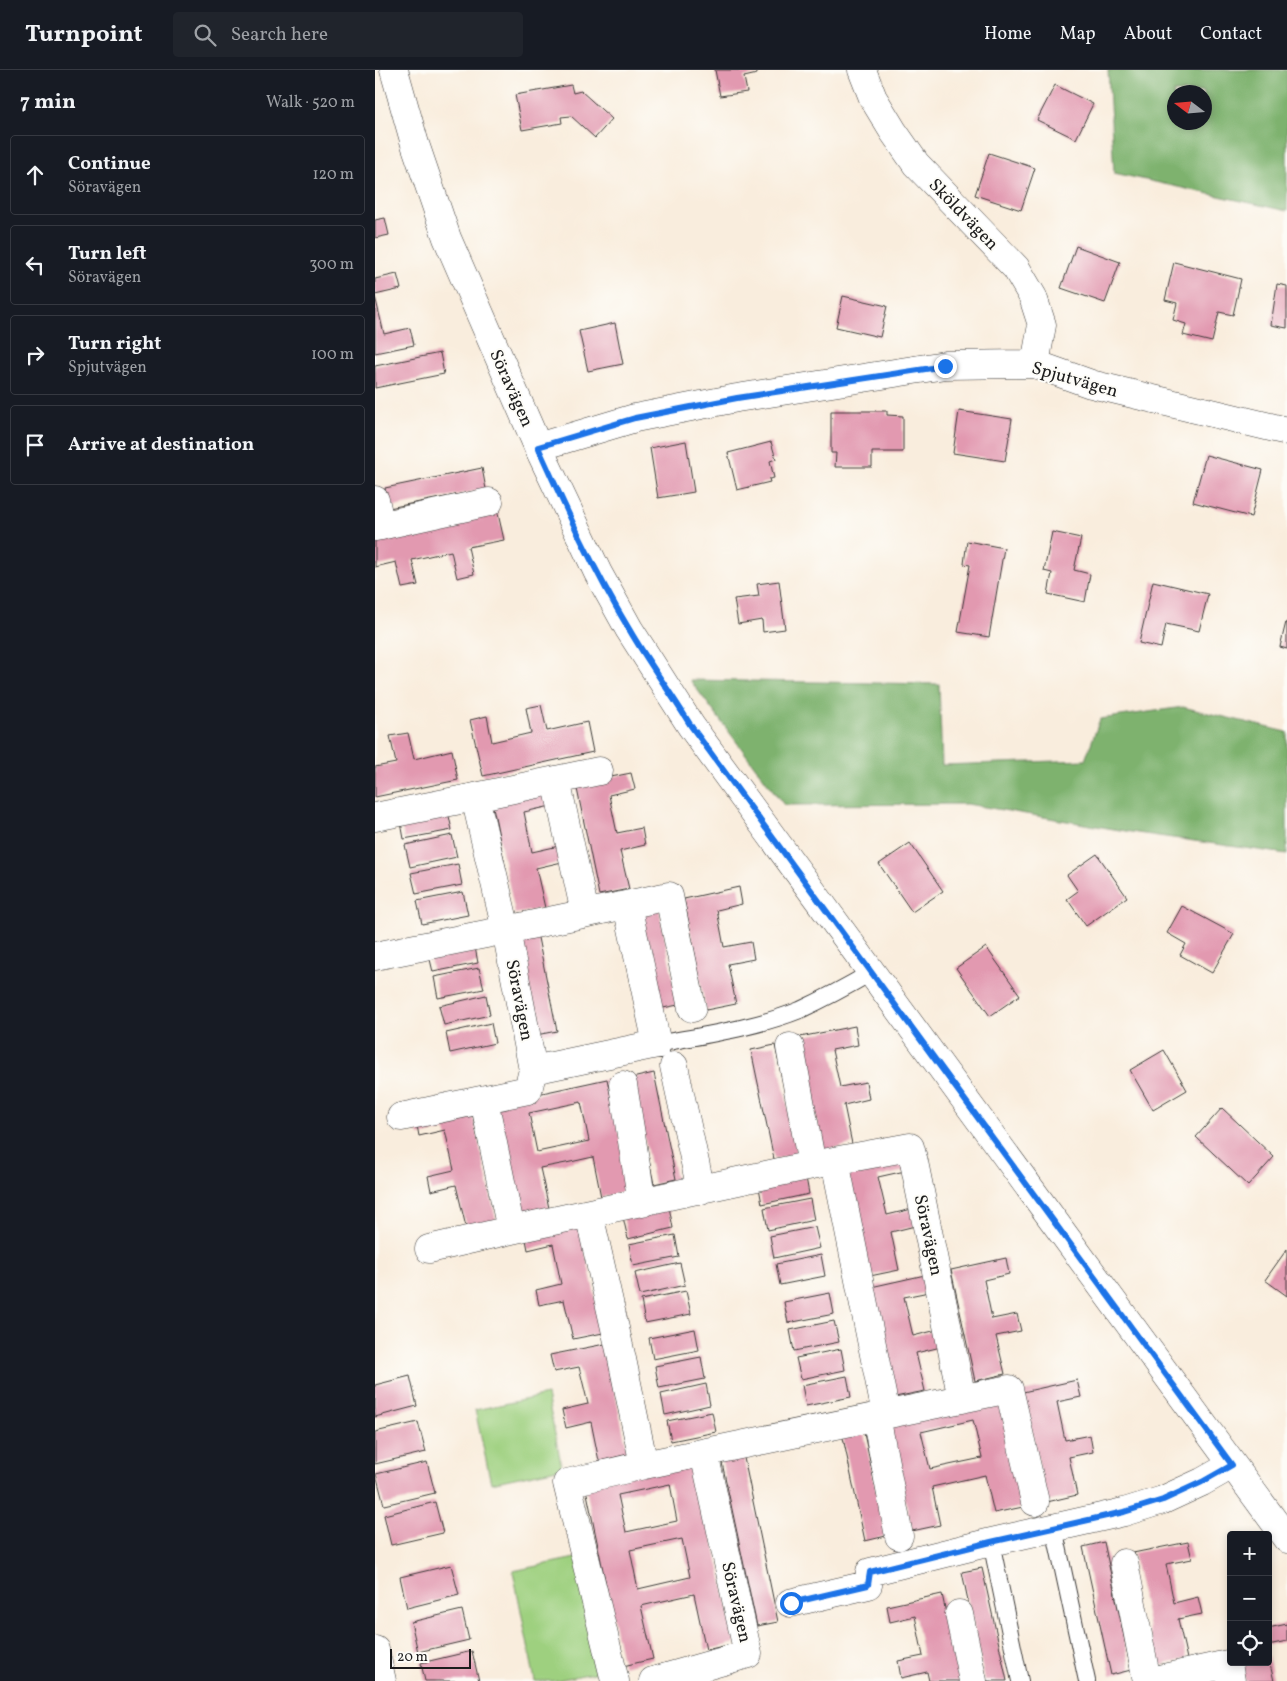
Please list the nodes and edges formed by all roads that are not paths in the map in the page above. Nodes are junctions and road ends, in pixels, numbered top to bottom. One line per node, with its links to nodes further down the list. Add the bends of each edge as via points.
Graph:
1 (394, 70): 5 (street, Söravägen, via 447,238)
2 (862, 70): 3 (street, Sköldvägen, via 873,98 916,164 1016,268 1033,297 1042,325)
3 (1035, 364): 4 (street, Spjutvägen, via 1091,384); 5 (street, Spjutvägen, via 945,366 737,398 635,418)
4 (1287, 431)
5 (538, 447): 16 (street, Söravägen, via 577,532 629,629 691,726)
6 (489, 502): 7 (street)
7 (377, 518)
8 (599, 771): 9 (street)
9 (556, 780): 10 (street); 13 (street)
10 (475, 798): 11 (street); 14 (street, Söravägen)
11 (375, 817)
12 (627, 905): 13 (street); 17 (street, via 669,896); 18 (street)
13 (585, 913): 14 (street)
14 (506, 930): 15 (street); 21 (street, Söravägen)
15 (375, 956)
16 (871, 972): 18 (lane, via 799,1010 707,1035); 35 (street, Söravägen)
17 (692, 1008)
18 (657, 1044): 20 (lane); 21 (street)
19 (790, 1047): 25 (street)
20 (674, 1066): 26 (street)
21 (533, 1070): 23 (street, via 527,1090)
22 (623, 1085): 27 (street)
23 (484, 1100): 24 (street); 29 (street)
24 (401, 1117)
25 (823, 1163): 26 (street, Söravägen); 31 (street, Söravägen, via 910,1147); 32 (street)
26 (701, 1190): 27 (street, Söravägen)
27 (643, 1203): 28 (street, Söravägen)
28 (589, 1214): 29 (street, Söravägen); 34 (street)
29 (511, 1230): 30 (street, Söravägen)
30 (429, 1249)
31 (962, 1399): 32 (street); 36 (street, via 1009,1389)
32 (881, 1415): 33 (street); 38 (street)
33 (703, 1453): 34 (street); 47 (street, Söravägen, via 748,1654)
34 (644, 1465): 46 (street, via 567,1483)
35 (1232, 1465): 37 (street, via 1163,1500); 39 (street, Söravägen)
36 (1035, 1502)
37 (1053, 1528): 40 (street); 50 (lane)
38 (899, 1536)
39 (1287, 1539)
40 (991, 1542): 42 (street, via 870,1572 868,1585); 49 (lane)
41 (1125, 1563): 51 (street)
42 (791, 1603)
43 (959, 1614): 48 (street)
44 (375, 1650): 45 (street)
45 (382, 1681)
46 (615, 1681)
47 (653, 1681)
48 (973, 1681)
49 (1020, 1681)
50 (1087, 1681)
51 (1148, 1681): 52 (street, via 1228,1664)
52 (1231, 1681)

